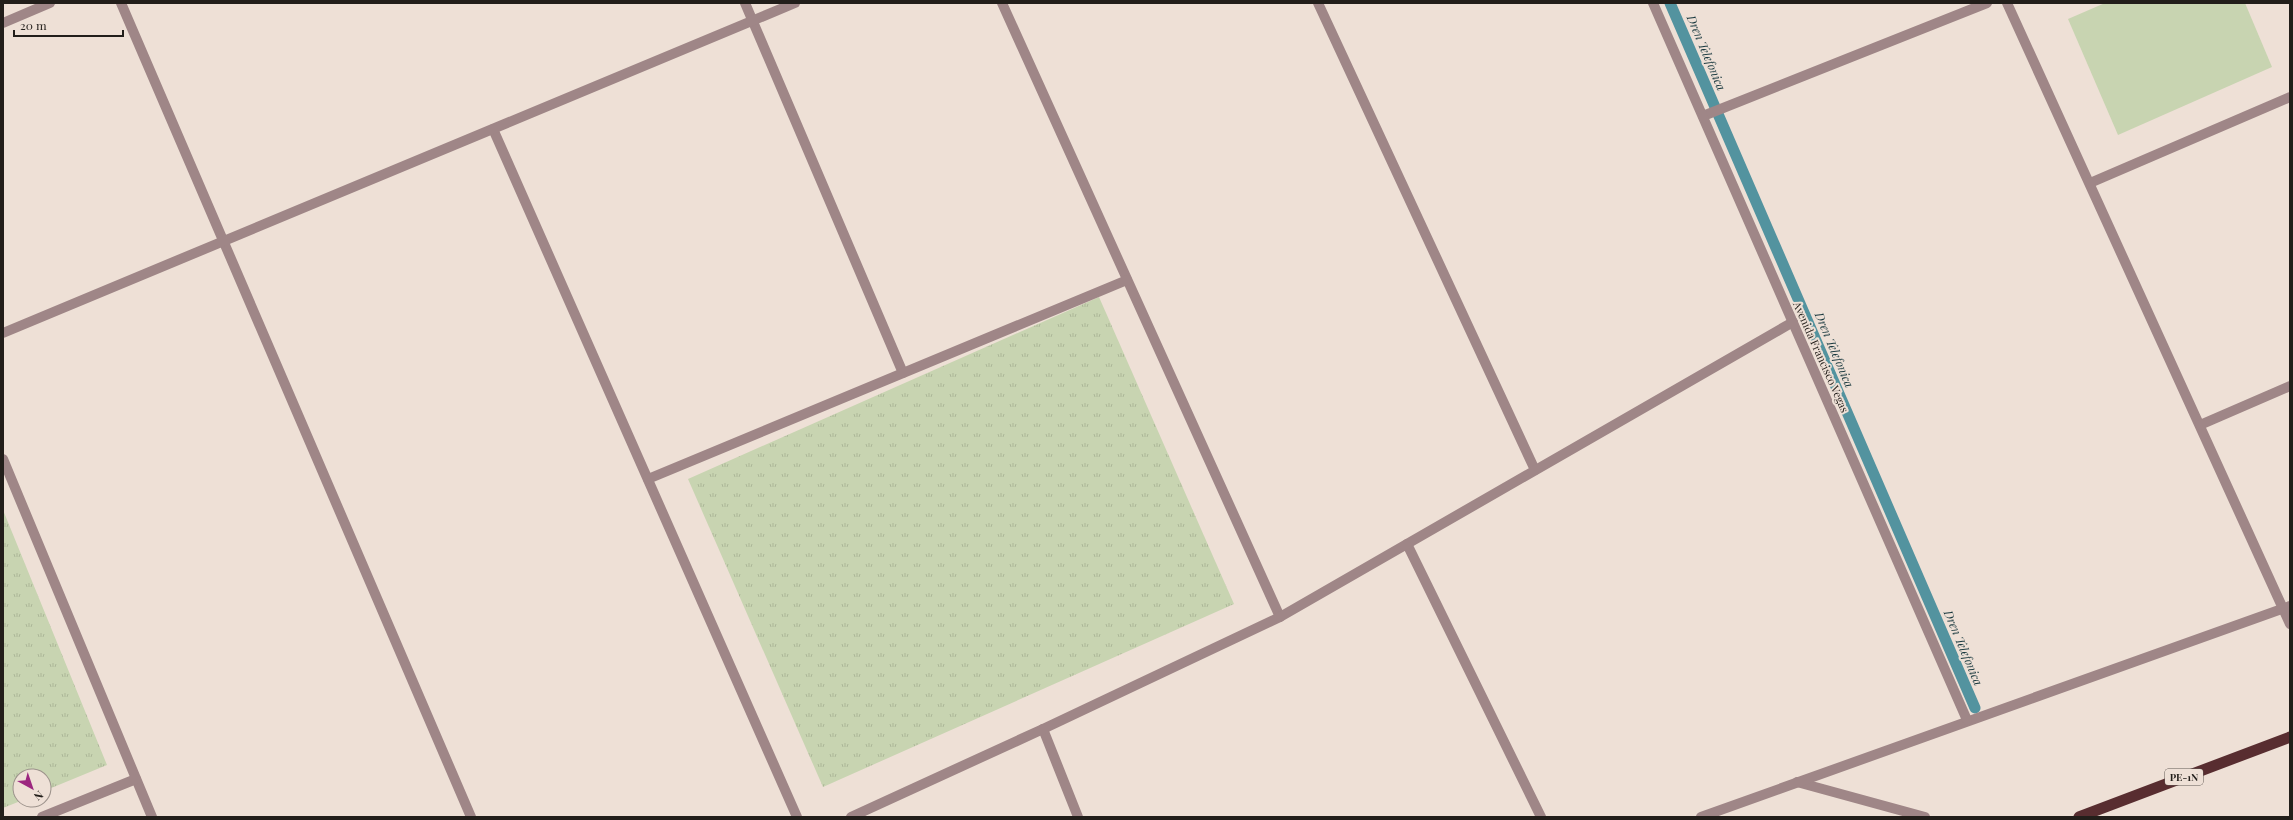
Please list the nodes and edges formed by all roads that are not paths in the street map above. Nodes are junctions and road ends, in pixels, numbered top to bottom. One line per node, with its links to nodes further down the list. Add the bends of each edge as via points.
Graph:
1 (50, 3): 11 (street)
2 (120, 3): 16 (street)
3 (745, 3): 10 (street)
4 (795, 3): 10 (street)
5 (1002, 3): 17 (street)
6 (1318, 3): 24 (street)
7 (1653, 3): 13 (street, Avenida Francisco Vegas)
8 (1987, 3): 13 (street)
9 (2007, 3): 15 (street)
10 (753, 21): 14 (street); 20 (street)
11 (3, 23)
12 (2290, 97): 15 (street)
13 (1703, 116): 18 (street, Avenida Francisco Vegas)
14 (493, 129): 16 (street); 25 (street)
15 (2090, 183): 22 (street)
16 (223, 242): 19 (street); 37 (street)
17 (1127, 280): 20 (street); 28 (street)
18 (1793, 322): 24 (street); 30 (street, Avenida Francisco Vegas)
19 (3, 333)
20 (903, 373): 25 (street)
21 (2290, 386): 22 (street)
22 (2200, 425): 27 (street)
23 (3, 459): 33 (street)
24 (1535, 470): 26 (street)
25 (648, 479): 38 (street)
26 (1408, 544): 28 (street); 41 (street)
27 (2287, 607): 29 (street); 30 (street)
28 (1280, 617): 31 (street)
29 (2290, 624)
30 (1967, 720): 34 (street)
31 (1043, 729): 39 (street); 40 (street)
32 (2290, 737): 44 (highway, PE-1N)
33 (136, 779): 35 (street); 36 (street)
34 (1797, 782): 42 (street); 43 (street)
35 (42, 817)
36 (152, 817)
37 (471, 817)
38 (797, 817)
39 (851, 817)
40 (1078, 817)
41 (1541, 817)
42 (1701, 817)
43 (1925, 817)
44 (2079, 817)

